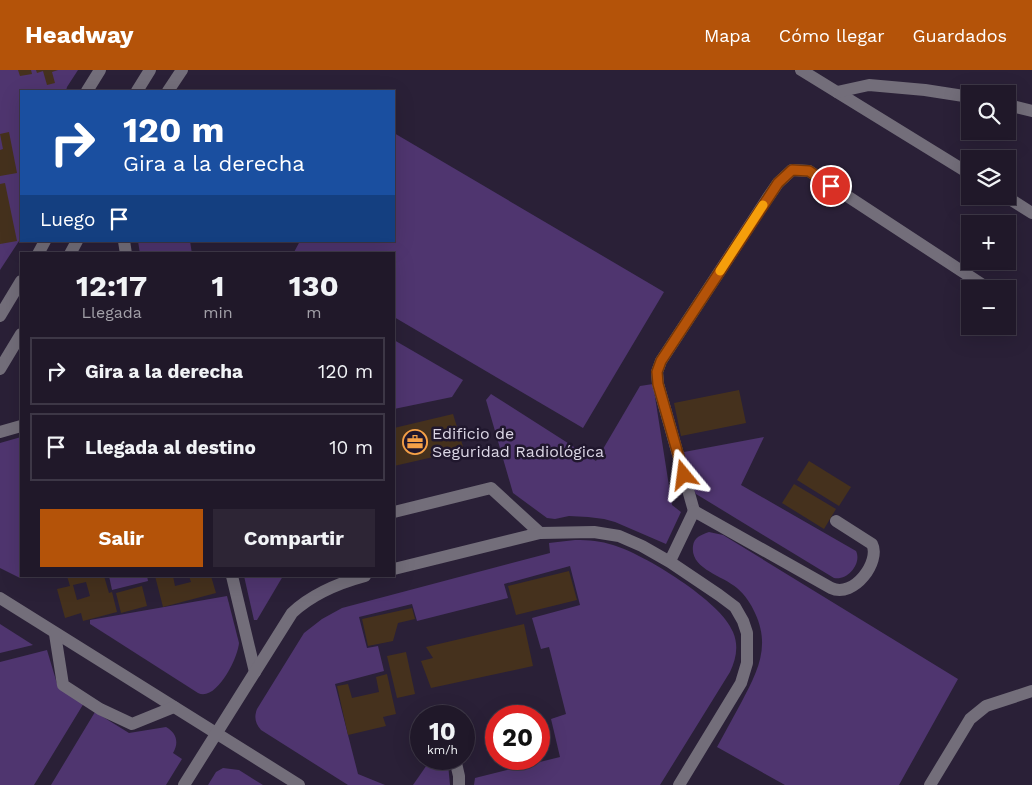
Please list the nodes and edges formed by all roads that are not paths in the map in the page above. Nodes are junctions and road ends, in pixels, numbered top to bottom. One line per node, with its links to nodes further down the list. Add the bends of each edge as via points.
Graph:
1 (100, 70): 5 (lane)
2 (150, 70): 6 (lane)
3 (182, 70): 7 (lane)
4 (802, 70): 8 (lane)
5 (88, 90)
6 (138, 90)
7 (169, 90)
8 (837, 92): 9 (lane, via 869,85 916,88); 12 (lane)
9 (961, 96)
10 (1016, 107): 11 (lane)
11 (1032, 111)
12 (961, 168)
13 (1016, 203): 14 (lane)
14 (1032, 213)
15 (975, 280): 22 (lane, via 809,171 792,170 767,199 657,369 658,384)
16 (20, 283): 17 (lane)
17 (0, 316)
18 (20, 336): 19 (lane)
19 (0, 368)
20 (20, 426): 21 (lane)
21 (0, 432)
22 (694, 511): 24 (lane, via 837,591 855,586 875,555 872,544); 26 (lane)
23 (395, 512): 25 (lane, via 491,488)
24 (836, 521)
25 (540, 533): 26 (lane, via 594,532 619,536); 27 (lane)
26 (670, 561): 40 (lane, via 735,607 747,633 748,648 748,664 741,683)
27 (395, 569)
28 (232, 577): 32 (lane)
29 (363, 577): 32 (lane, via 325,590 299,606)
30 (0, 598): 31 (lane)
31 (55, 634): 34 (lane); 34 (lane, via 63,685 94,705 132,724)
32 (255, 672): 35 (lane)
33 (1032, 691): 41 (lane, via 986,706 970,719)
34 (174, 707): 35 (lane)
35 (216, 733): 37 (lane); 38 (lane)
36 (458, 770): 39 (lane)
37 (184, 785)
38 (299, 785)
39 (459, 785)
40 (679, 785)
41 (930, 785)

